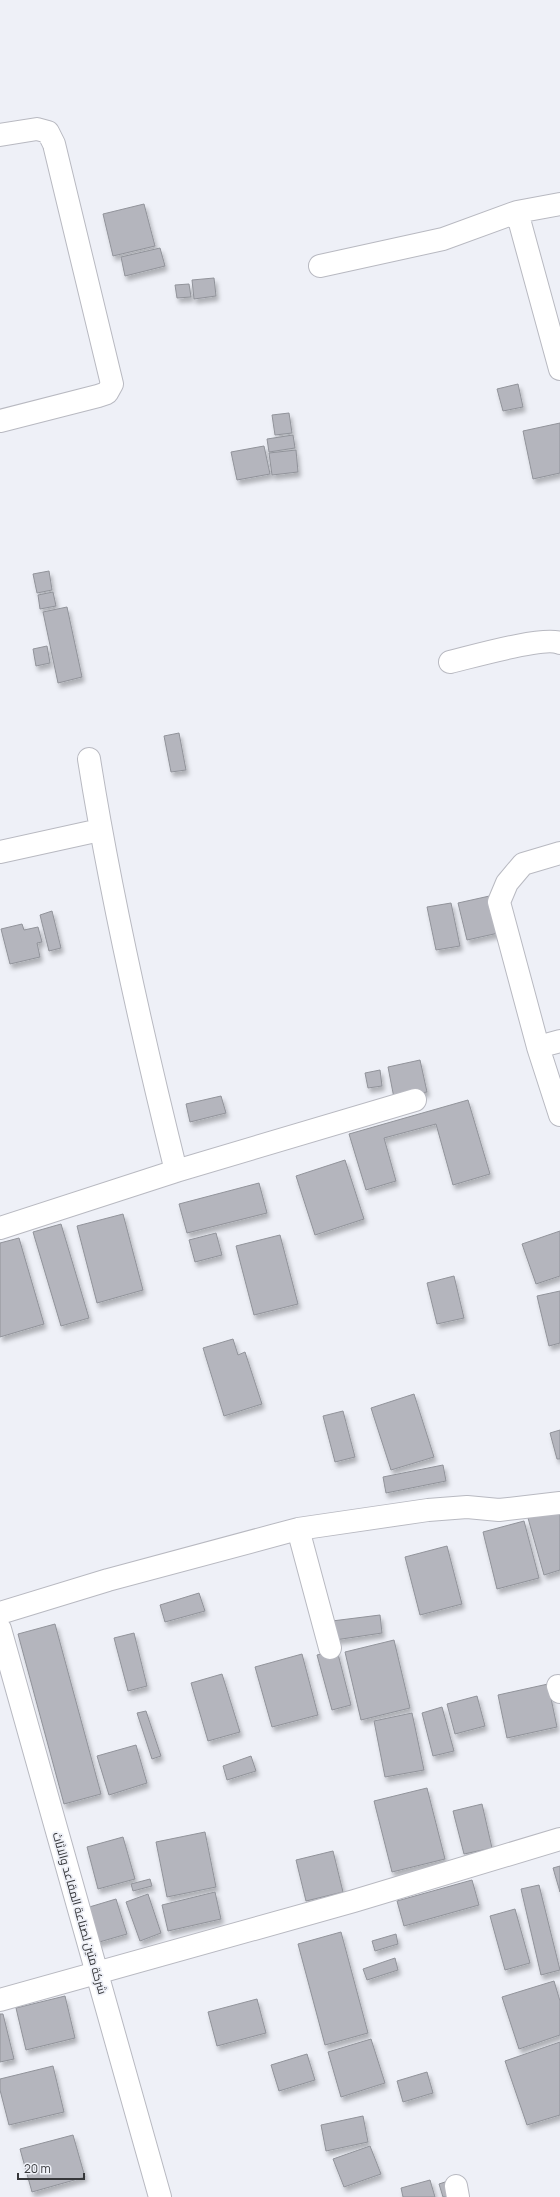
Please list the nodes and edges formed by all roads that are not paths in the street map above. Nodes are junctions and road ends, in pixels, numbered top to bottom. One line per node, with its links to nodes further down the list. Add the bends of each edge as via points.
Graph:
1 (0, 135): 6 (street, via 37,129 48,132 54,144 112,384 107,392 98,396)
2 (560, 204): 3 (street)
3 (517, 212): 4 (street, via 443,239); 5 (street)
4 (320, 266)
5 (560, 369)
6 (0, 421)
7 (560, 643): 8 (street, via 555,641 533,644)
8 (450, 662)
9 (89, 759): 10 (street)
10 (100, 830): 11 (street); 17 (street, via 139,1025)
11 (0, 852)
12 (560, 853): 14 (street, via 523,864 508,883 499,902)
13 (560, 1041): 14 (street)
14 (538, 1047): 16 (street)
15 (415, 1100): 17 (street)
16 (560, 1115)
17 (176, 1171): 18 (street)
18 (0, 1228)
19 (560, 1504): 20 (street, via 499,1510 428,1510)
20 (298, 1529): 21 (street, via 108,1580); 23 (street)
21 (0, 1613)
22 (0, 1629): 25 (street, شركة متين لصناعة المقاعد والاثاث)
23 (330, 1648)
24 (560, 1839): 25 (street, via 354,1901)
25 (96, 1972): 26 (street); 27 (street, شركة متين لصناعة المقاعد والاثاث)
26 (0, 2000)
27 (160, 2197)

